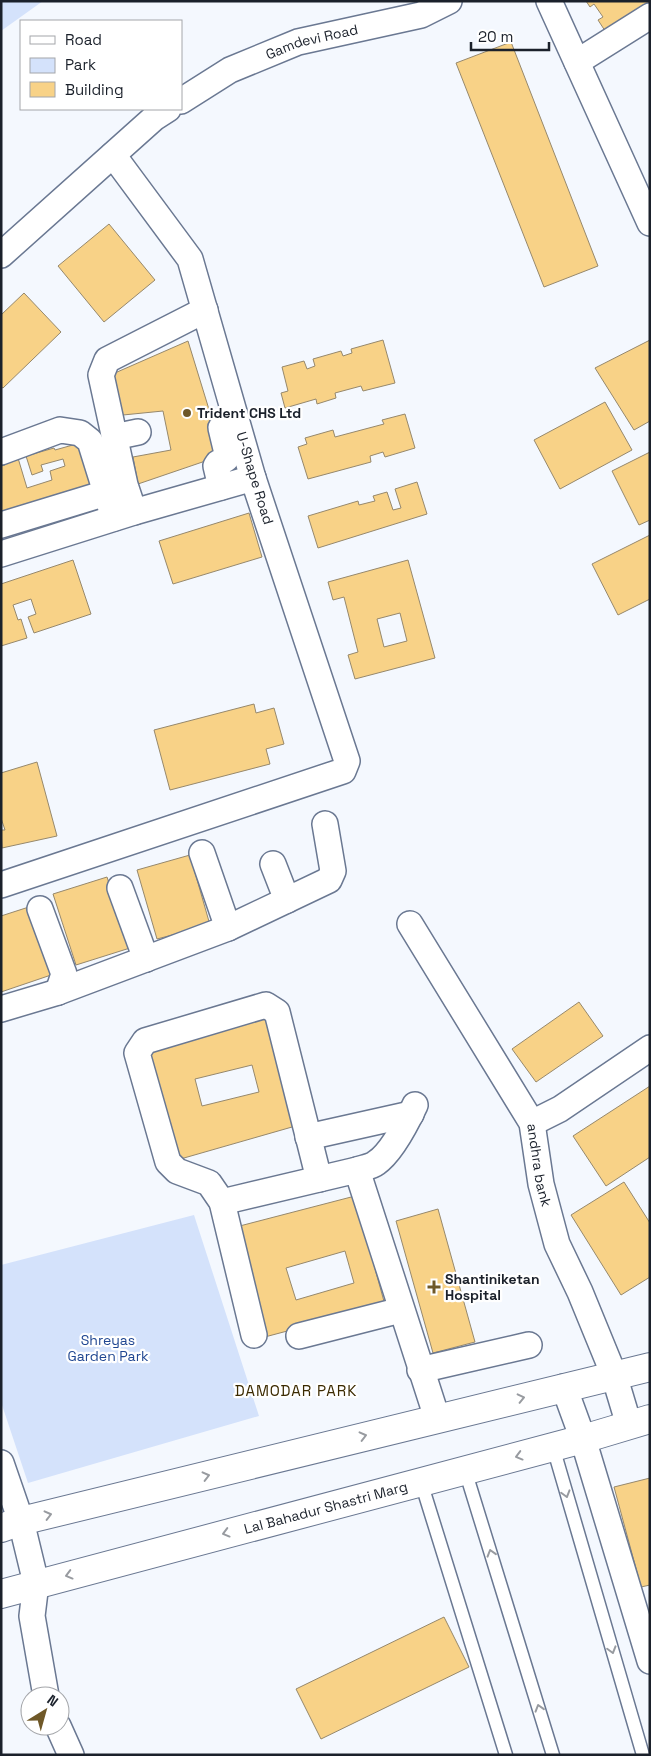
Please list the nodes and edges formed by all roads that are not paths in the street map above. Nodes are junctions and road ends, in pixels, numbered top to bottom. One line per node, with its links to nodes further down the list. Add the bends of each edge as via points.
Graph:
1 (448, 1): 5 (street, Gamdevi Road, via 421,16 298,42 230,70)
2 (549, 1): 4 (street)
3 (650, 16): 4 (street)
4 (577, 62): 8 (street)
5 (182, 100)
6 (166, 110): 7 (street)
7 (113, 155): 9 (street); 10 (street, U-Shape Road, via 190,259)
8 (650, 223)
9 (1, 255)
10 (205, 310): 11 (street, U-Shape Road); 16 (street, via 107,360 100,375 126,434)
11 (236, 419): 13 (street, U-Shape Road); 14 (street, via 221,428 227,453 226,459 216,466)
12 (1, 452): 15 (street, via 60,430 80,433 90,441)
13 (254, 478): 14 (street); 22 (street, U-Shape Road, via 347,761 343,771)
14 (221, 487): 16 (street)
15 (106, 493): 16 (street); 17 (street)
16 (124, 515): 18 (street)
17 (1, 525)
18 (1, 554)
19 (325, 824): 24 (street, via 333,871 329,880)
20 (202, 853): 27 (street)
21 (273, 864): 24 (street)
22 (1, 884)
23 (120, 888): 28 (street)
24 (287, 900): 27 (street)
25 (40, 909): 29 (street, via 64,974)
26 (410, 924): 32 (street, andhra bank)
27 (228, 928): 28 (street)
28 (146, 959): 29 (street)
29 (58, 992): 30 (street)
30 (1, 1009)
31 (650, 1048): 32 (street, via 560,1109)
32 (532, 1123): 43 (street, andhra bank, via 540,1184 557,1244)
33 (308, 1137): 34 (street, via 414,1108 392,1146 376,1163); 35 (street); 36 (street, via 277,1012 266,1005 145,1041 137,1052 168,1162 177,1171 209,1183)
34 (357, 1170): 35 (street); 37 (street)
35 (319, 1179): 36 (street)
36 (222, 1202): 38 (street)
37 (401, 1310): 39 (street); 42 (street)
38 (254, 1335)
39 (299, 1336)
40 (529, 1345): 42 (street)
41 (650, 1367): 43 (main road)
42 (420, 1370): 45 (street)
43 (614, 1375): 44 (main road); 46 (street, andhra bank)
44 (564, 1387): 45 (main road, one-way to 44); 47 (street)
45 (436, 1418): 52 (main road, one-way to 45)
46 (639, 1422): 47 (main road, Lal Bahadur Shastri Marg)
47 (583, 1439): 48 (main road, Lal Bahadur Shastri Marg); 55 (street)
48 (553, 1447): 50 (main road, Lal Bahadur Shastri Marg, one-way to 50); 61 (lane, one-way to 61)
49 (1, 1463): 52 (street)
50 (465, 1470): 51 (main road, Lal Bahadur Shastri Marg); 60 (lane, one-way to 50)
51 (421, 1482): 53 (main road, Lal Bahadur Shastri Marg, one-way to 53); 59 (lane)
52 (11, 1525): 53 (street)
53 (36, 1584): 54 (main road, Lal Bahadur Shastri Marg); 56 (street, via 32,1616)
54 (1, 1594)
55 (650, 1661)
56 (44, 1686)
57 (62, 1736): 58 (street)
58 (71, 1755)
59 (506, 1755)
60 (553, 1755)
61 (643, 1755)

